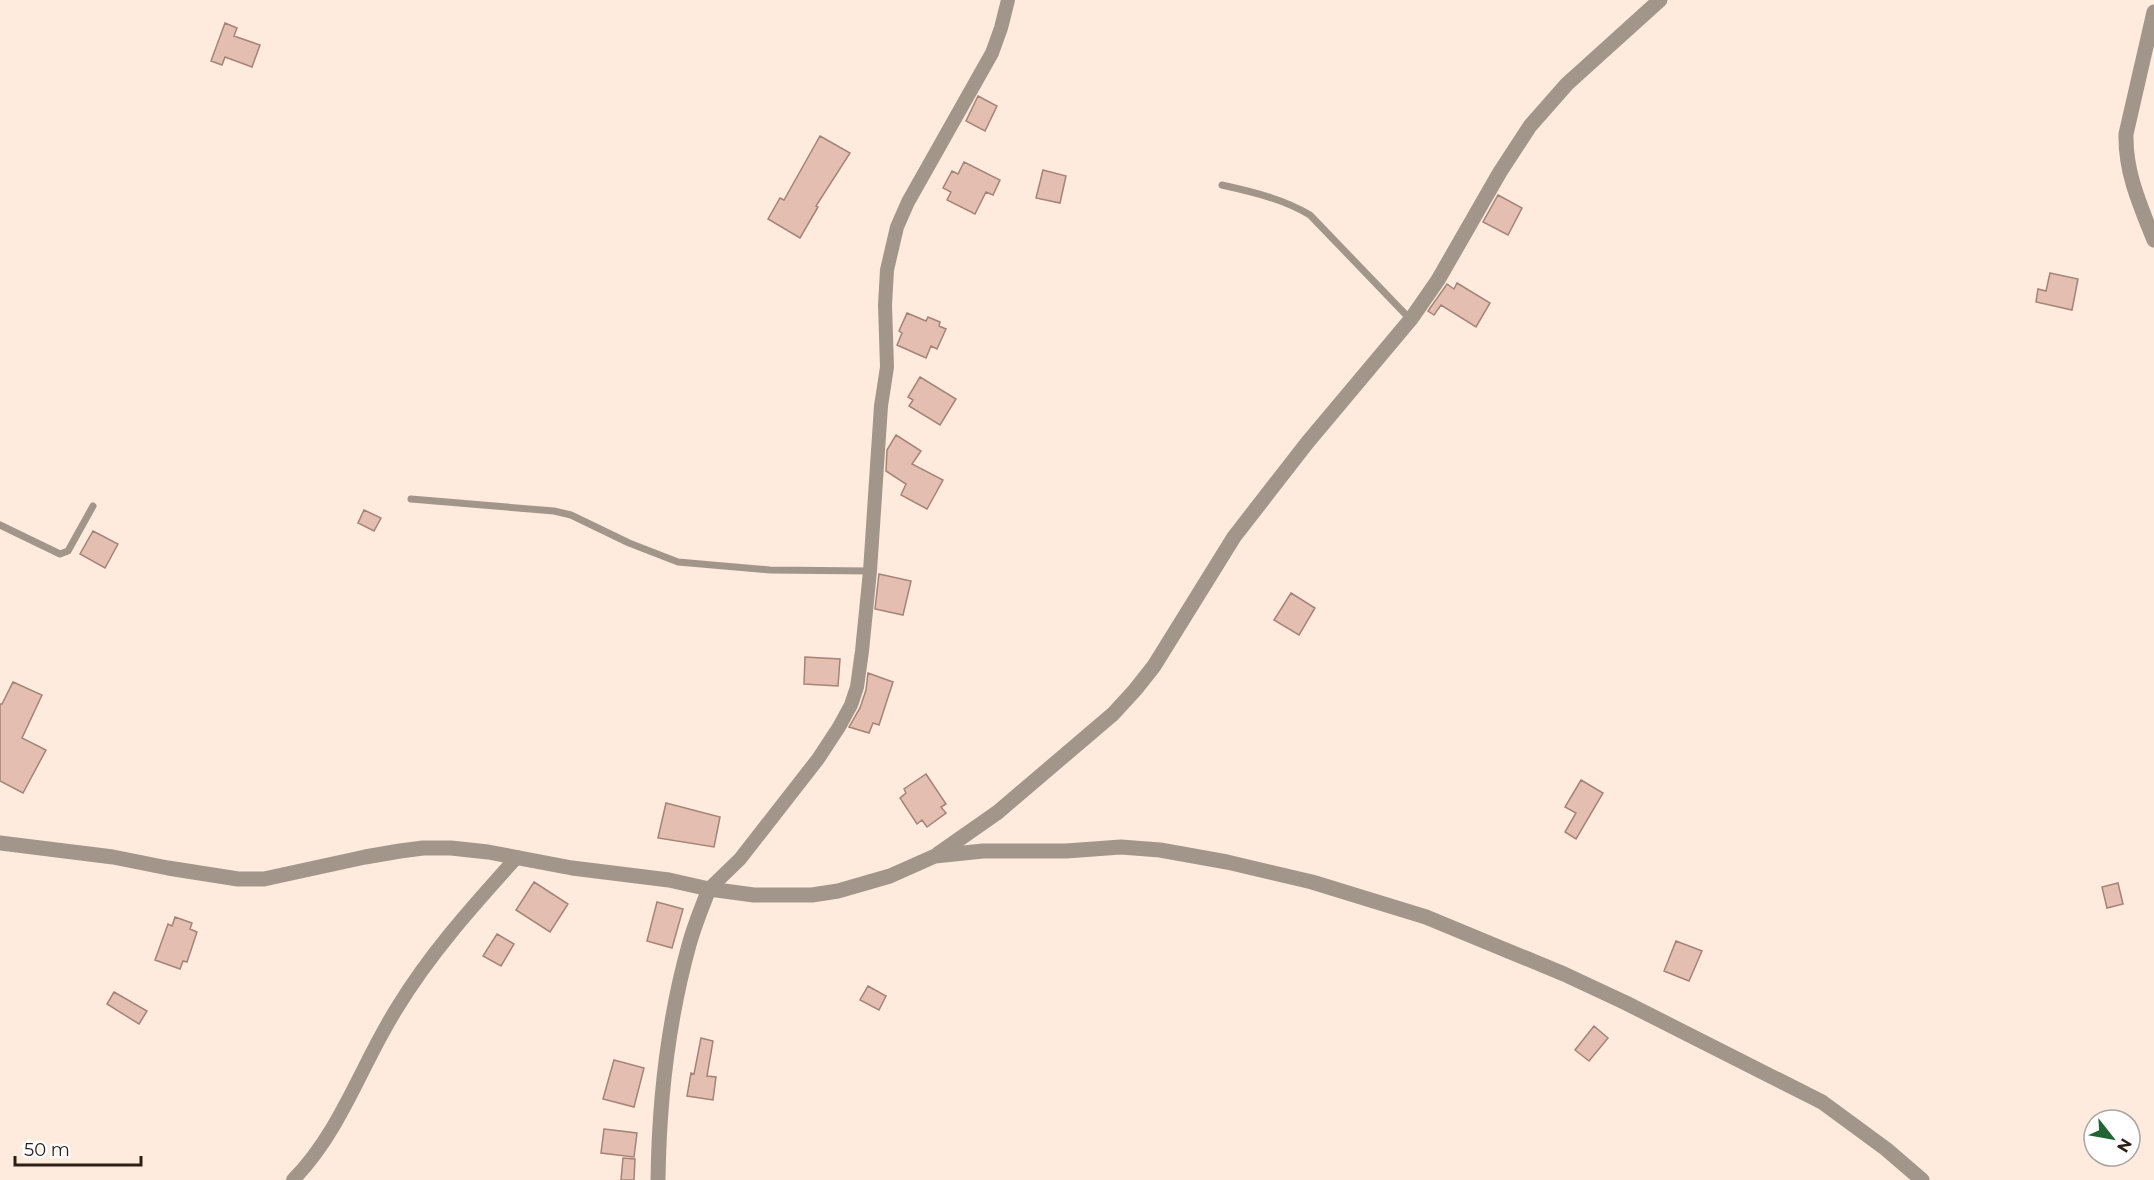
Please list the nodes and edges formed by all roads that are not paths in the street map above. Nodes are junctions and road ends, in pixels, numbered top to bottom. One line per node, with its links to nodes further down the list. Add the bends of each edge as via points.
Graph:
1 (1008, 0): 10 (street, via 992,53 908,202 891,250 885,305 887,367)
2 (1660, 0): 6 (street, via 1546,106 1513,151)
3 (2154, 12): 5 (street, via 2126,134 2126,149 2137,198)
4 (1222, 185): 6 (lane, via 1267,196 1310,215)
5 (2154, 240)
6 (1411, 319): 12 (street, via 1234,537 1136,690 1007,804)
7 (411, 499): 10 (lane, via 571,515 678,562 770,570)
8 (93, 506): 9 (lane, via 68,551 60,554)
9 (0, 525)
10 (870, 570): 14 (street, via 862,651 851,705 818,759 740,859)
11 (0, 843): 13 (street, via 113,857 237,879 264,879 423,848)
12 (935, 856): 14 (street, via 867,884 812,895); 17 (street, via 1120,847 1160,850 1312,882 1426,917 1564,974 1822,1102)
13 (517, 857): 14 (street); 15 (street, via 441,943 415,980 395,1010 332,1131)
14 (709, 889): 16 (street, via 689,944 668,1039)
15 (292, 1180)
16 (658, 1180)
17 (1922, 1180)

